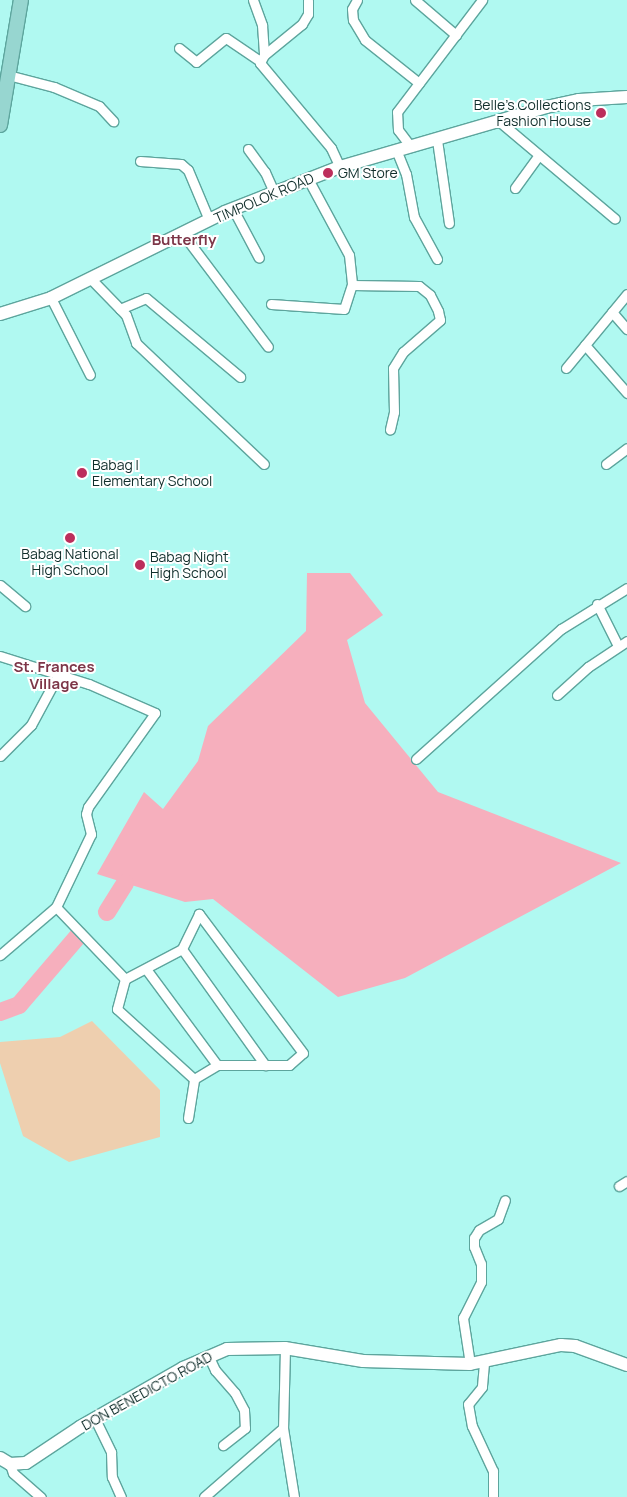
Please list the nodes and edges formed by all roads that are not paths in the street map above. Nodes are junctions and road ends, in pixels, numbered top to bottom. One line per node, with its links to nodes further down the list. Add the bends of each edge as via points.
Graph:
1 (21, 0): 10 (main road)
2 (253, 0): 9 (street, via 262,25)
3 (308, 0): 9 (street, via 308,14 302,24)
4 (357, 0): 11 (street, via 352,9 353,20 365,40)
5 (415, 0): 7 (street)
6 (482, 0): 7 (street)
7 (456, 35): 11 (street)
8 (178, 48): 9 (street, via 196,62 226,38)
9 (262, 58): 22 (street, via 332,148)
10 (5, 80): 13 (street, via 54,87 99,106); 15 (main road)
11 (419, 83): 17 (street, via 397,112 398,130)
12 (627, 97): 14 (street, TIMPOLOK ROAD, via 563,104)
13 (113, 121)
14 (500, 122): 16 (street, TIMPOLOK ROAD); 20 (street)
15 (0, 125)
16 (437, 140): 17 (street, TIMPOLOK ROAD); 29 (street)
17 (410, 148): 19 (street, TIMPOLOK ROAD)
18 (248, 149): 25 (street, via 265,172)
19 (397, 152): 22 (street, TIMPOLOK ROAD); 32 (street, via 406,174 414,217)
20 (538, 156): 24 (street); 27 (street)
21 (140, 161): 28 (street, via 181,164 188,170)
22 (340, 167): 23 (street, TIMPOLOK ROAD)
23 (308, 179): 25 (street, TIMPOLOK ROAD); 34 (street, via 349,255)
24 (515, 188)
25 (274, 192): 26 (street, TIMPOLOK ROAD)
26 (233, 209): 28 (street, TIMPOLOK ROAD); 31 (street)
27 (615, 219)
28 (209, 220): 30 (street, TIMPOLOK ROAD)
29 (449, 223)
30 (183, 234): 33 (street, TIMPOLOK ROAD); 43 (street)
31 (259, 258)
32 (437, 259)
33 (91, 279): 36 (street, TIMPOLOK ROAD); 38 (street)
34 (352, 285): 37 (street, via 344,309); 48 (street, via 419,286 430,295 440,320 403,352 392,368 394,412)
35 (627, 294): 39 (street)
36 (51, 298): 40 (street, TIMPOLOK ROAD); 45 (street)
37 (272, 304)
38 (120, 309): 46 (street, via 146,298); 50 (street, via 126,315 136,343)
39 (612, 312): 41 (street); 42 (street)
40 (0, 314)
41 (627, 329)
42 (585, 345): 44 (street); 47 (street)
43 (268, 347)
44 (566, 368)
45 (90, 375)
46 (240, 377)
47 (627, 393)
48 (390, 430)
49 (627, 448): 51 (street)
50 (264, 464)
51 (606, 464)
52 (0, 585): 55 (street)
53 (627, 588): 54 (street)
54 (596, 604): 57 (street); 62 (street, via 561,629)
55 (25, 606)
56 (627, 641): 57 (street)
57 (618, 646): 60 (street)
58 (0, 656): 59 (street)
59 (58, 675): 61 (street, via 31,725); 63 (street, via 155,713 88,808 86,814 91,834)
60 (557, 694)
61 (0, 756)
62 (416, 760)
63 (56, 907): 65 (street); 67 (street)
64 (182, 949): 66 (street); 69 (street); 69 (street, via 199,914 302,1049 300,1057 289,1065)
65 (0, 955)
66 (146, 969): 67 (street); 68 (street)
67 (125, 979): 70 (street, via 118,1009)
68 (217, 1065): 69 (street); 70 (street)
69 (265, 1065)
70 (194, 1079): 71 (street)
71 (188, 1118)
72 (505, 1200): 76 (street, via 498,1219 479,1230 474,1238 482,1274 463,1318)
73 (284, 1348): 74 (street, DON BENEDICTO ROAD, via 227,1349); 76 (street, DON BENEDICTO ROAD, via 363,1361); 79 (street)
74 (208, 1355): 78 (street, DON BENEDICTO ROAD); 80 (street, via 244,1410 245,1428)
75 (484, 1363): 76 (street, DON BENEDICTO ROAD); 77 (street, DON BENEDICTO ROAD, via 561,1345 575,1346); 86 (street, via 482,1386 468,1404 472,1426 493,1471)
76 (470, 1364)
77 (627, 1365)
78 (95, 1419): 81 (street, DON BENEDICTO ROAD, via 26,1463); 83 (street, via 112,1452 112,1477)
79 (283, 1428): 84 (street); 85 (street)
80 (224, 1445)
81 (5, 1461): 82 (street, via 13,1473)
82 (41, 1497)
83 (121, 1497)
84 (204, 1497)
85 (294, 1497)
86 (493, 1497)

